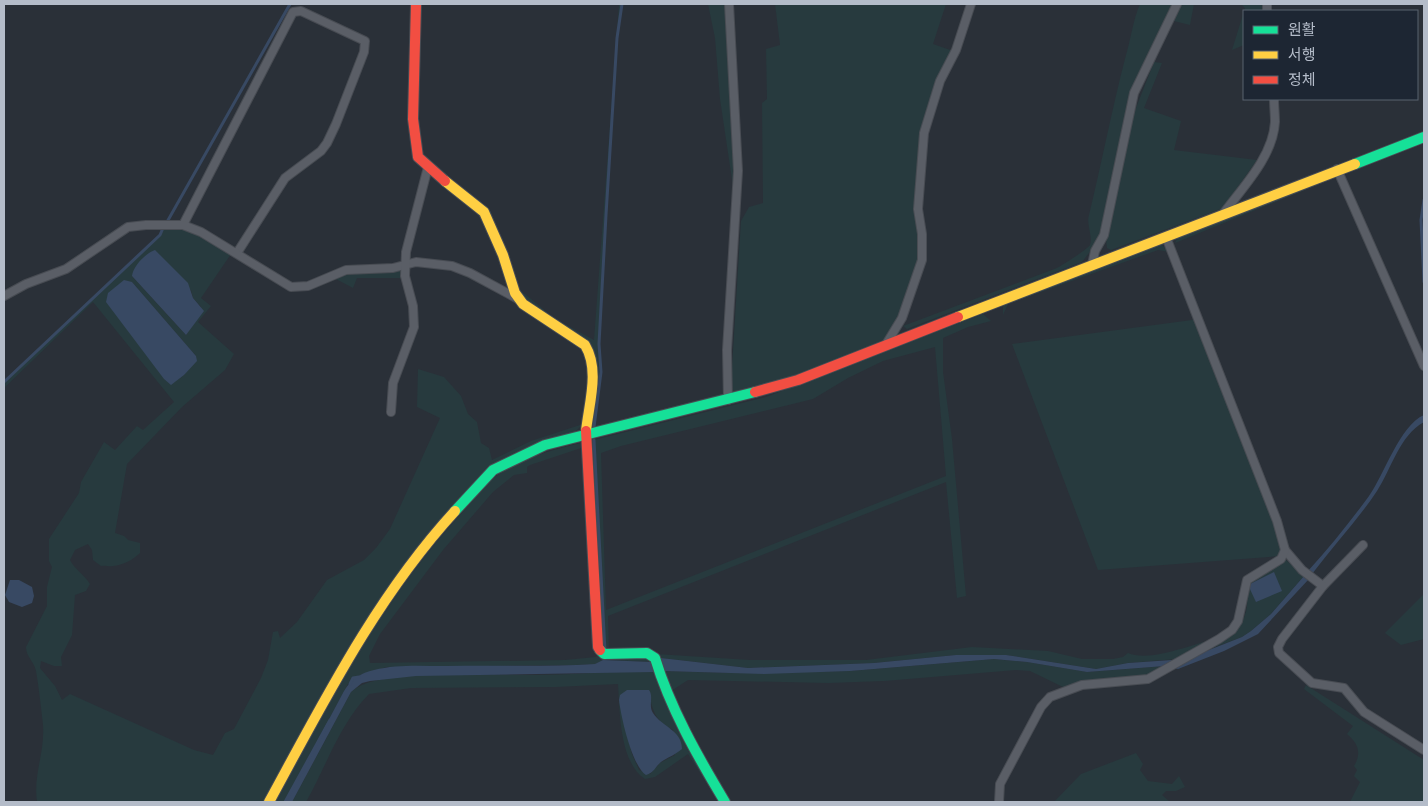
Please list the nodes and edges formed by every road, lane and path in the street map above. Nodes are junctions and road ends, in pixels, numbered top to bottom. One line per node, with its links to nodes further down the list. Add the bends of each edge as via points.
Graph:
1 (416, 4): 7 (street, via 413,119 418,157)
2 (729, 4): 19 (street, via 738,171 727,350)
3 (972, 4): 17 (street, via 956,50 940,81 924,133 918,209 922,260 902,318)
4 (1177, 4): 14 (street, via 1134,93 1104,235)
5 (1274, 100): 9 (street, via 1275,123 1264,156)
6 (1424, 137): 8 (street)
7 (428, 167): 13 (street, via 406,252); 16 (street, via 484,212)
8 (1337, 169): 9 (street); 18 (street)
9 (1222, 214): 11 (street)
10 (183, 225): 12 (street); 12 (street, via 293,12 301,11 361,38 365,41 364,52 327,143 285,178); 15 (street, via 128,227 66,269)
11 (1166, 237): 14 (street); 23 (street, via 1277,521)
12 (237, 253): 13 (street, via 291,287 298,288 346,270 393,268)
13 (406, 264): 16 (street, via 452,266 470,272); 20 (street, via 405,276 414,306 414,327 393,383)
14 (1092, 265): 17 (street)
15 (4, 296)
16 (520, 300): 21 (street, via 586,345 591,355 594,368)
17 (884, 347): 19 (street, via 782,386)
18 (1424, 366)
19 (728, 400): 21 (street)
20 (392, 412)
21 (585, 435): 26 (street, via 533,449 493,470 436,532 358,644); 27 (street, via 598,647 604,654 647,653 655,658 705,769)
22 (1363, 545): 24 (street)
23 (1285, 550): 24 (street, via 1302,570); 28 (street, via 1281,559 1247,580 1238,621 1219,639 1148,679 1082,686 1050,697 1041,707 1000,784)
24 (1323, 586): 25 (street, via 1282,639 1279,653 1312,683 1344,688 1364,712)
25 (1424, 750)
26 (269, 802)
27 (726, 802)
28 (999, 802)

